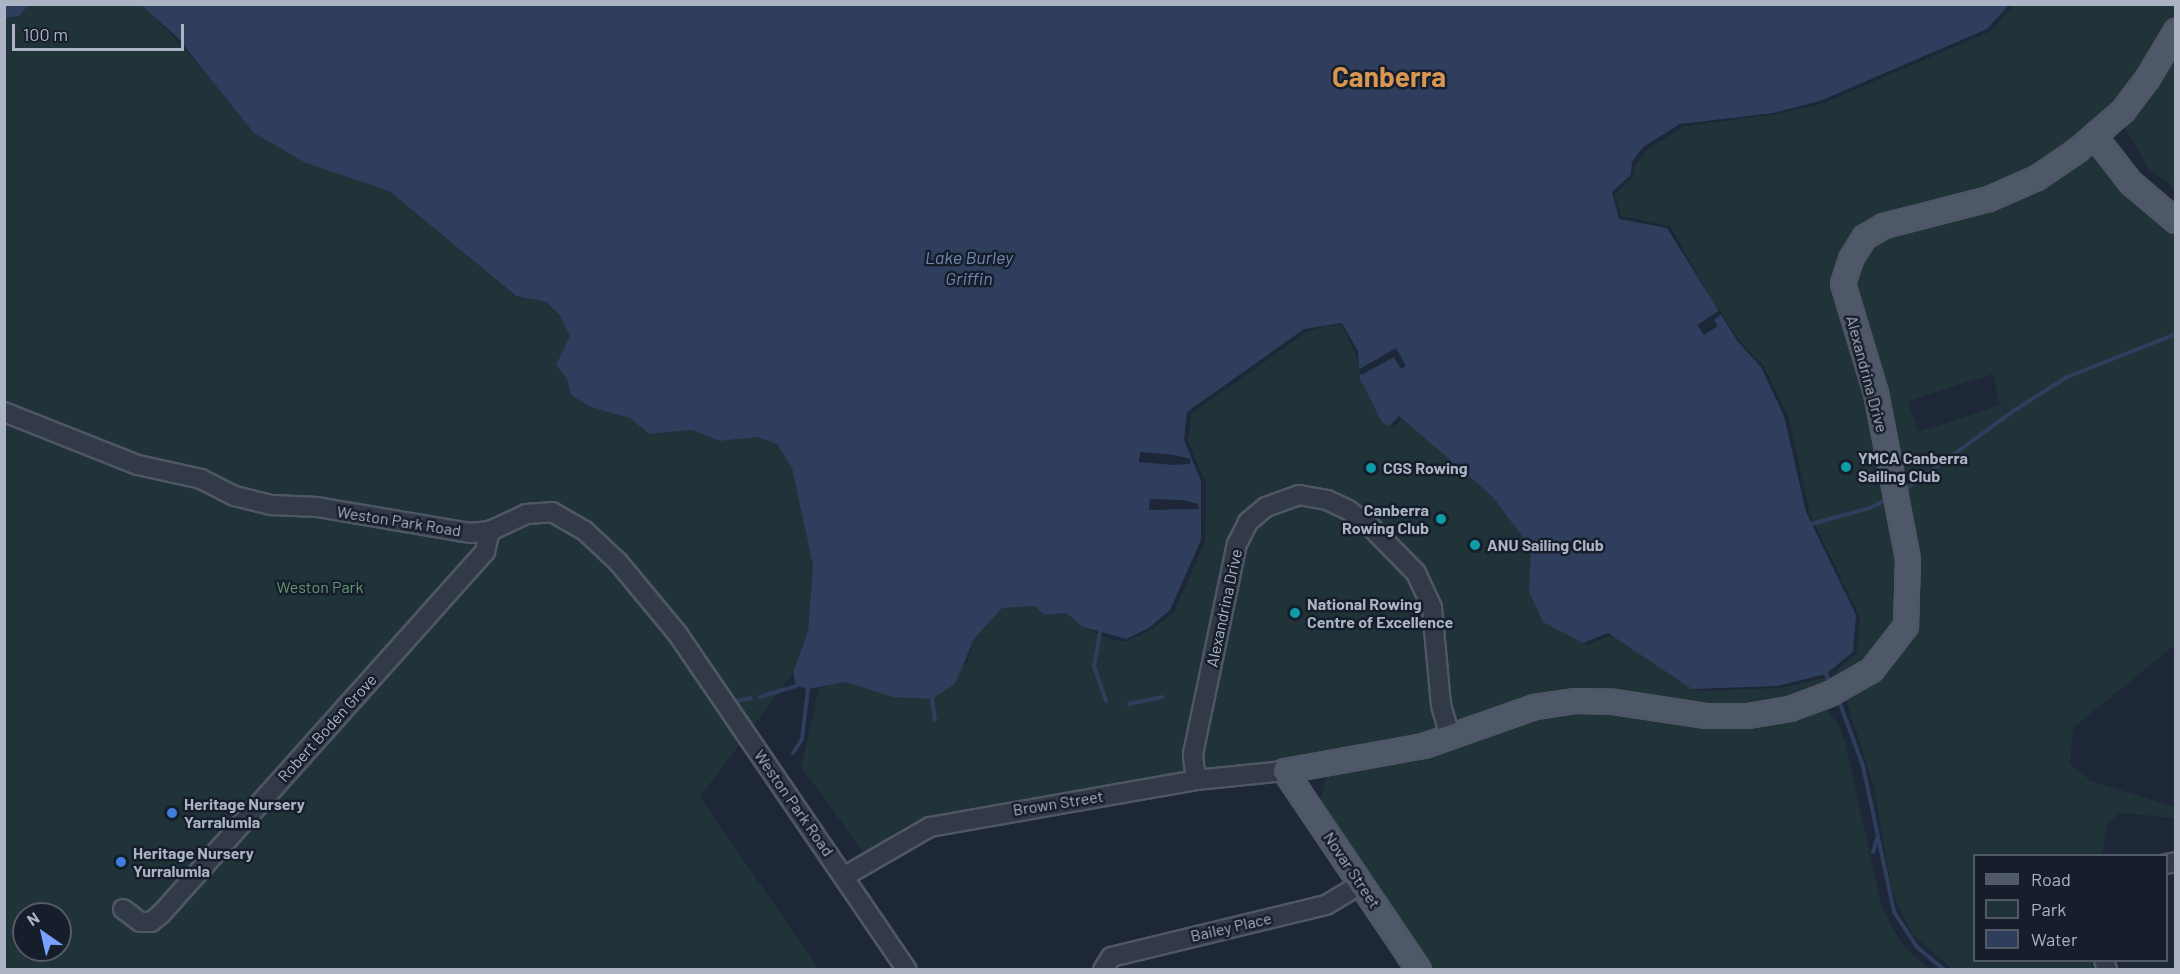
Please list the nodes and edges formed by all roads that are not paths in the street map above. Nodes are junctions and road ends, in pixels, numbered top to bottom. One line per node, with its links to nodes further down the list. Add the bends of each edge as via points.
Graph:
1 (2175, 31): 2 (main road, Alexandrina Drive, via 2148,78)
2 (2095, 137): 3 (main road, via 2131,183); 6 (main road, Alexandrina Drive, via 2037,178 1989,199 1884,226 1864,237 1851,259 1843,284 1876,393 1908,559 1906,626 1872,670 1836,692 1790,709 1748,716 1707,716 1614,702 1575,701 1535,707)
3 (2175, 221)
4 (4, 412): 5 (street, Weston Park Road, via 138,465 201,479 235,496 444,530)
5 (490, 531): 11 (street, Weston Park Road, via 526,514 552,512 585,531 618,562 677,633); 13 (street, Robert Boden Grove, via 485,552 161,914 151,922 140,922)
6 (1450, 737): 7 (main road, Alexandrina Drive); 9 (street, Alexandrina Drive, via 1441,705 1432,608 1416,573 1370,526 1348,510 1327,500 1299,495 1266,507 1248,522 1237,544 1192,754)
7 (1332, 764): 8 (main road, Alexandrina Drive); 10 (main road, via 1314,783)
8 (1285, 771): 9 (street, Brown Street); 10 (main road, Novar Street)
9 (1196, 780): 11 (street, Brown Street, via 930,827)
10 (1308, 805): 12 (main road, Novar Street)
11 (845, 876): 14 (street, Weston Park Road)
12 (1361, 884): 15 (street, Bailey Place, via 1326,905 1112,957); 16 (main road, Novar Street)
13 (123, 909)
14 (908, 969)
15 (1103, 969)
16 (1419, 969)

